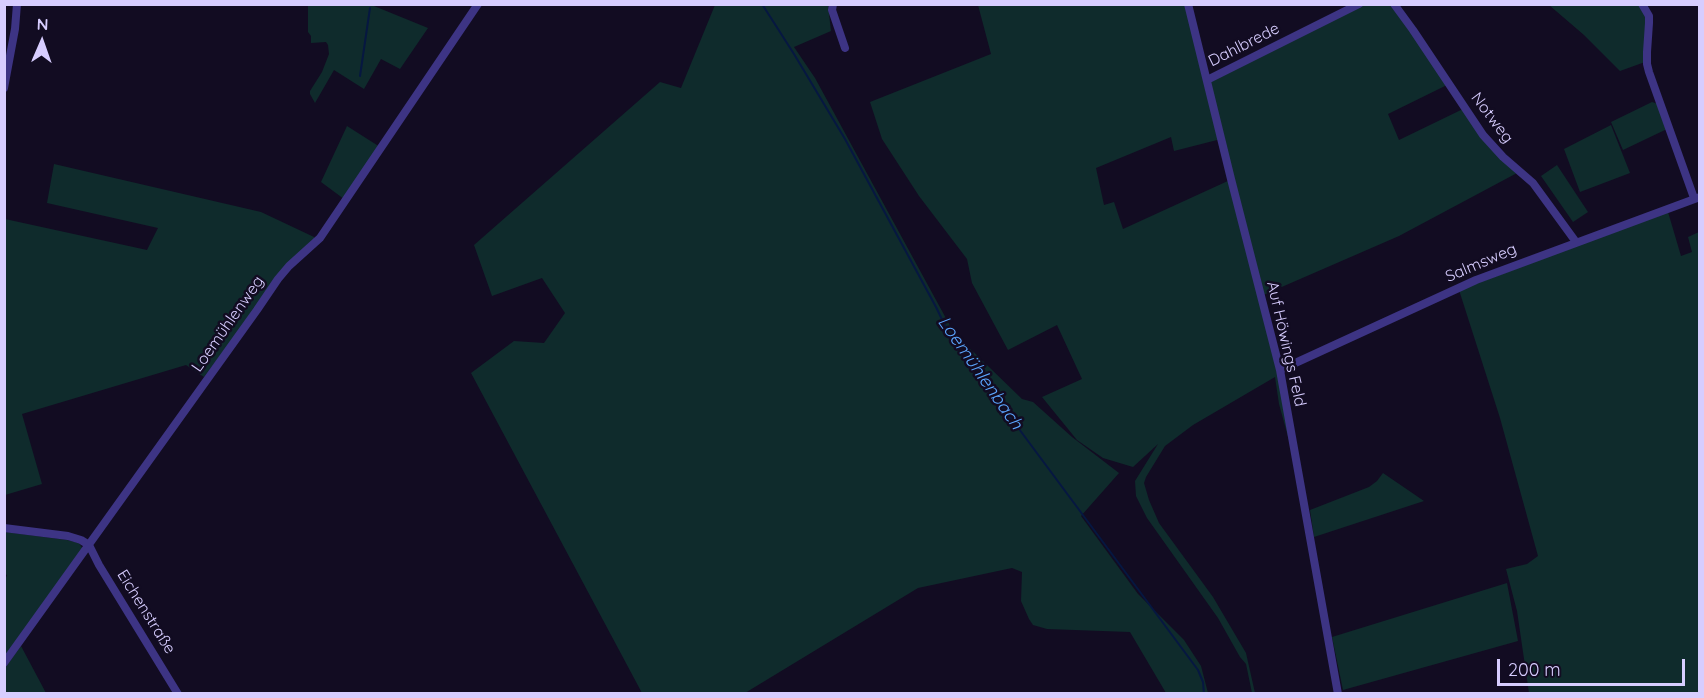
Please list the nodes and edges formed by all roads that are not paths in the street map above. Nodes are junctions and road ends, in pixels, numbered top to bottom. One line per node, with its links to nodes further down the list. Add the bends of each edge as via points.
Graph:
1 (16, 4): 10 (street)
2 (478, 4): 15 (street, Loemühlenweg, via 321,238 278,279)
3 (832, 4): 8 (street)
4 (1188, 4): 9 (street, Auf Höwings Feld)
5 (1359, 4): 9 (street, Dahlbrede)
6 (1394, 4): 12 (street, Notweg, via 1483,135 1533,183)
7 (1642, 4): 11 (street, via 1649,22 1649,72)
8 (845, 48)
9 (1207, 81): 13 (street, Auf Höwings Feld)
10 (4, 88)
11 (1697, 198): 12 (street, Salmsweg)
12 (1576, 242): 13 (street, Salmsweg, via 1476,280)
13 (1280, 370): 18 (street, Auf Höwings Feld)
14 (4, 528): 15 (street, via 68,536)
15 (89, 545): 16 (street, Loemühlenweg); 17 (street, Eichenstraße)
16 (4, 663)
17 (178, 693)
18 (1338, 693)

